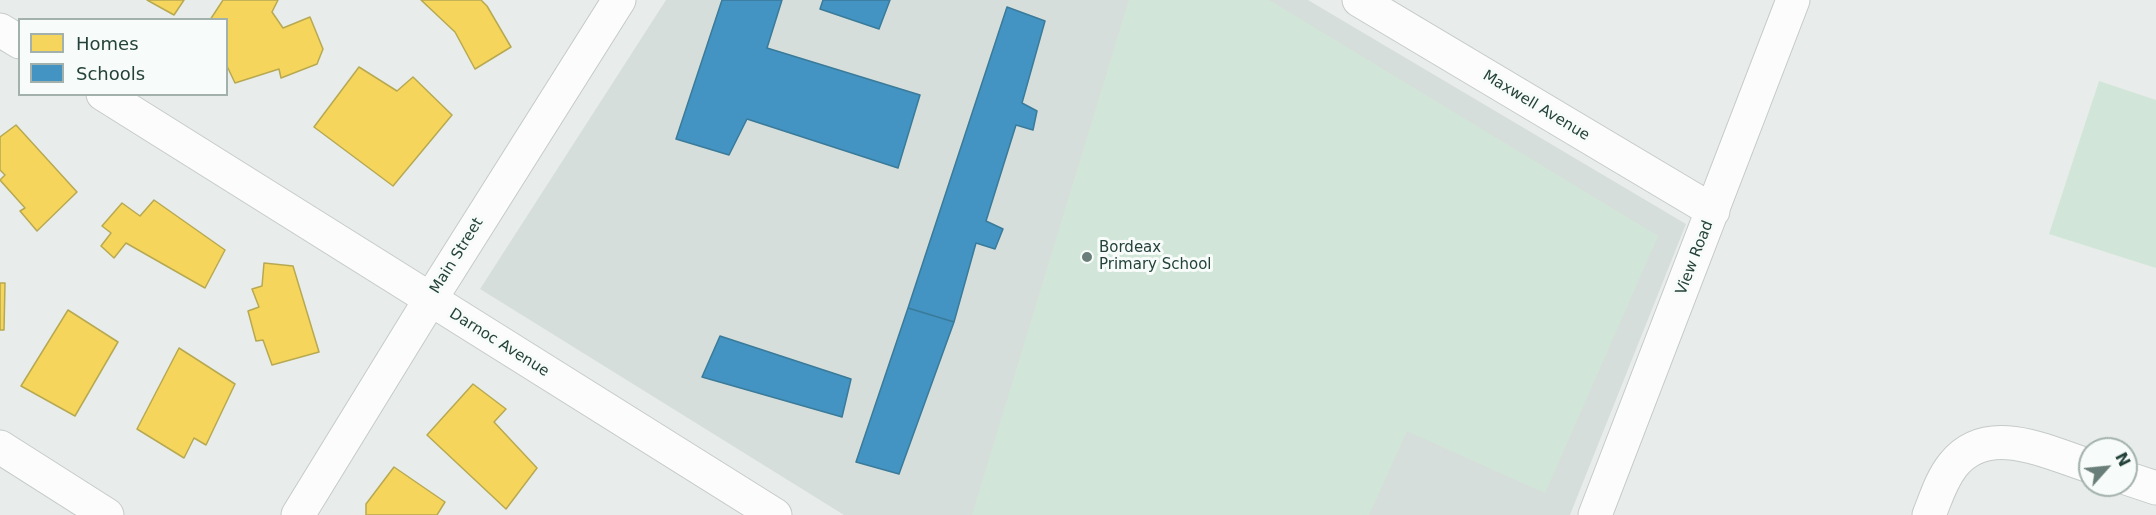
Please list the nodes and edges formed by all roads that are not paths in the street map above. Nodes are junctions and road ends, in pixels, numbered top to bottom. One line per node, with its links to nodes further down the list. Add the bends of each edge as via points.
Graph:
1 (619, 0): 8 (street, Main Street)
2 (1359, 0): 7 (street, Maxwell Avenue)
3 (1793, 0): 7 (street, View Road)
4 (0, 30): 5 (street)
5 (18, 41)
6 (106, 96): 8 (street, Darnoc Avenue)
7 (1713, 212): 16 (street, View Road)
8 (430, 300): 14 (street, Main Street); 15 (street, Darnoc Avenue)
9 (0, 447): 13 (street)
10 (2078, 462): 17 (street, via 2021,444 1994,442 1969,451 1954,464)
11 (2138, 482): 12 (street)
12 (2156, 488)
13 (107, 515)
14 (298, 515)
15 (775, 515)
16 (1595, 515)
17 (1929, 515)

